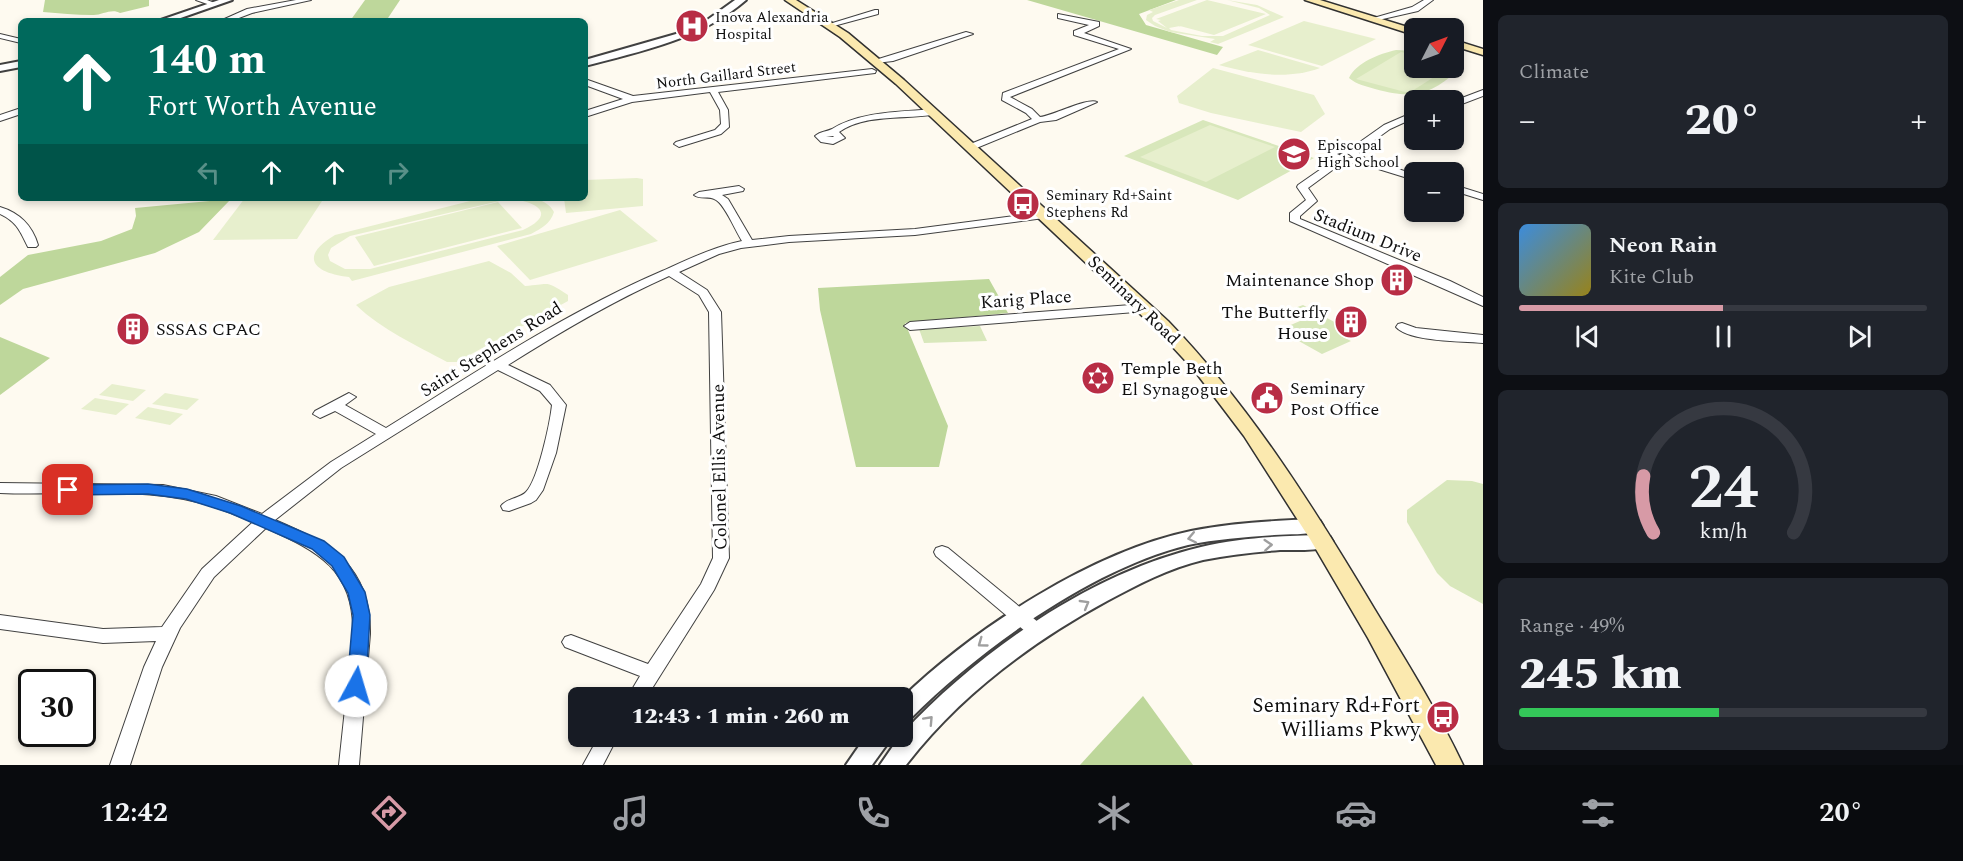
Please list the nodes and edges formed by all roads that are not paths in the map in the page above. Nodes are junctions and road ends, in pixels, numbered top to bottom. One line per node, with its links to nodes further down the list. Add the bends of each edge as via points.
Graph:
1 (200, 0): 9 (street)
2 (228, 0): 9 (street)
3 (307, 0): 13 (street)
4 (742, 0): 22 (street, via 714,21 688,33)
5 (790, 0): 15 (main road, Seminary Road)
6 (1310, 0): 14 (main road)
7 (1322, 0): 14 (main road)
8 (1427, 0): 14 (street, via 1415,9)
9 (213, 4): 12 (street)
10 (875, 12): 15 (street)
11 (1061, 16): 37 (street, via 1096,24 1077,33 1127,49 1006,95)
12 (172, 18)
13 (232, 18)
14 (1377, 19): 16 (main road)
15 (830, 25): 24 (main road, Seminary Road)
16 (1404, 27)
17 (969, 34): 24 (street, North Gaillard Street)
18 (0, 36): 19 (street)
19 (18, 40)
20 (1464, 45): 21 (main road)
21 (1481, 49)
22 (588, 62)
23 (18, 65): 25 (street)
24 (874, 66): 27 (street, North Gaillard Street); 33 (main road, Seminary Road)
25 (0, 68)
26 (588, 83): 29 (street)
27 (713, 90): 29 (street, North Gaillard Street); 39 (street, via 726,115 726,125 718,132)
28 (1483, 93): 30 (street)
29 (632, 99): 34 (street, North Gaillard Street)
30 (1464, 100)
31 (1093, 102): 37 (street)
32 (18, 112): 35 (street)
33 (934, 112): 38 (street, via 851,123); 40 (main road, Seminary Road)
34 (588, 113)
35 (0, 118)
36 (1404, 119): 41 (street, Stadium Drive, via 1387,127)
37 (1038, 120): 40 (street)
38 (832, 133)
39 (678, 144)
40 (971, 147): 47 (main road, Seminary Road)
41 (1356, 156): 42 (street); 51 (street, Stadium Drive, via 1333,152 1341,160 1302,187 1312,201 1294,215 1295,221)
42 (1404, 173)
43 (1464, 191): 45 (street)
44 (704, 194): 48 (street, via 731,193)
45 (1483, 197)
46 (0, 210): 49 (street, via 24,223)
47 (1044, 214): 48 (street, Saint Stephens Road, via 915,232); 52 (main road, Seminary Road)
48 (748, 243): 50 (street, Saint Stephens Road, via 715,252)
49 (32, 245)
50 (670, 272): 56 (street, Saint Stephens Road, via 585,312); 71 (street, Colonel Ellis Avenue, via 702,291 715,312 722,542 721,558 708,586)
51 (1483, 302)
52 (1144, 308): 53 (street, Karig Place); 64 (main road, Seminary Road, via 1224,394)
53 (910, 326)
54 (1402, 327): 55 (street, via 1413,332)
55 (1483, 339)
56 (498, 365): 60 (street, Saint Stephens Road); 62 (street, via 545,388 559,405 555,434 538,485 532,495)
57 (349, 397): 58 (street)
58 (335, 405): 59 (street); 60 (street)
59 (321, 414)
60 (386, 434): 63 (street, Saint Stephens Road, via 318,477)
61 (0, 488): 63 (street, via 171,492 205,499)
62 (509, 506)
63 (264, 521): 69 (street, Saint Stephens Road, via 198,586); 77 (street, via 333,556 356,592 362,615 361,642)
64 (1318, 534): 66 (street, one-way to 66, via 1219,533 1159,547 1123,560); 68 (street, one-way to 64, via 1145,572 1182,559); 81 (main road, Seminary Road, via 1399,669)
65 (942, 552): 66 (street)
66 (1020, 617): 68 (street); 73 (street, one-way to 73, via 969,652)
67 (0, 622): 69 (street, via 103,636)
68 (1038, 632): 80 (street, one-way to 68, via 946,702)
69 (168, 634): 76 (street, Saint Stephens Road)
70 (571, 642): 71 (street)
71 (652, 673): 72 (street, Colonel Ellis Avenue)
72 (643, 687)
73 (913, 702)
74 (603, 747): 78 (street)
75 (872, 747): 79 (street)
76 (120, 765)
77 (349, 765)
78 (593, 765)
79 (858, 765)
80 (892, 765)
81 (1450, 765)

